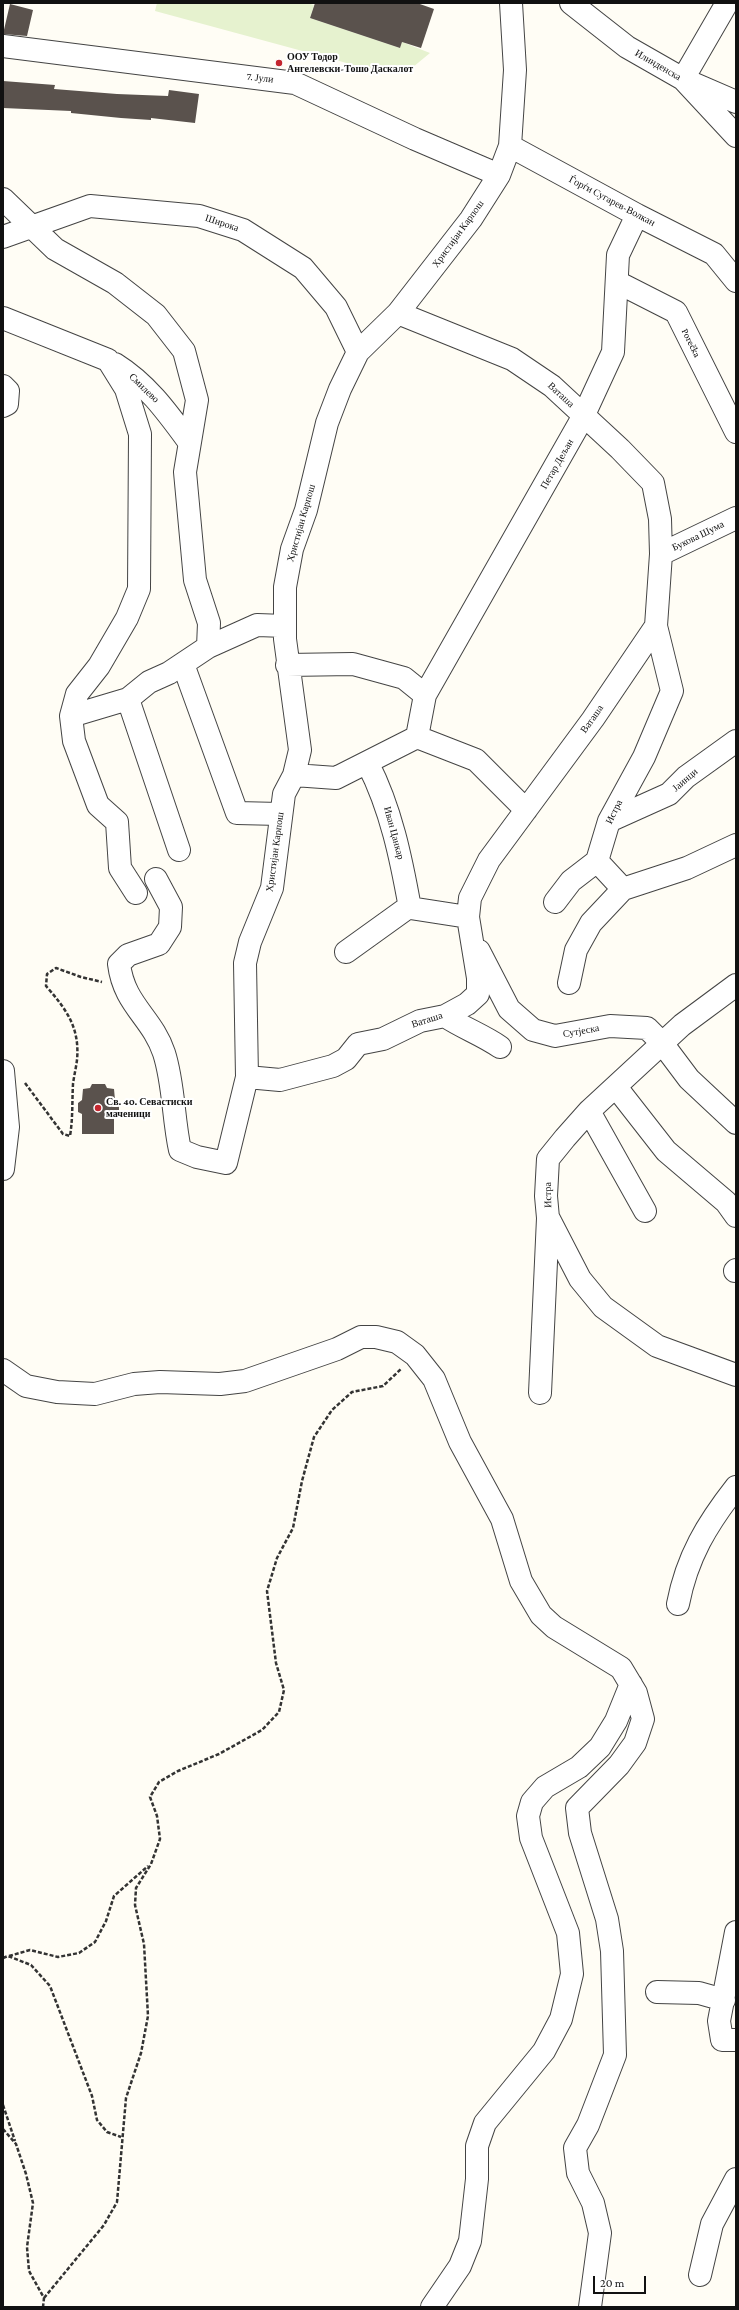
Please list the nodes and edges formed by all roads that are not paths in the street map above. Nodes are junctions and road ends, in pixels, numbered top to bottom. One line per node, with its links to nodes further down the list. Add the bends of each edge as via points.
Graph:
1 (511, 3): 8 (street, Христијан Карпош, via 515,70)
2 (571, 3): 5 (street, Илинденска, via 627,47)
3 (727, 3): 5 (street)
4 (3, 46): 9 (street, 7. Јули, via 294,83)
5 (682, 79): 6 (street); 7 (street, Илинденска)
6 (736, 102)
7 (736, 136)
8 (510, 146): 9 (street, Христијан Карпош); 11 (street, Ѓорѓи Сугарев-Волкан)
9 (498, 175): 18 (street, Христијан Карпош, via 471,219)
10 (3, 199): 12 (street)
11 (637, 215): 14 (street, Ѓорѓи Сугарев-Волкан); 17 (street, Петар Дељан, via 618,255)
12 (34, 227): 13 (street, Широка); 20 (street, Широка, via 61,214 90,206 199,216 243,230 303,268 336,307); 26 (street, via 56,249 115,283 156,315 184,351 197,400)
13 (3, 237)
14 (714, 254): 15 (street, Ѓорѓи Сугарев-Волкан); 16 (street, Ѓорѓи Сугарев-Волкан)
15 (736, 254)
16 (736, 281)
17 (617, 282): 24 (street, Петар Дељан, via 613,352); 25 (street, Porečka, via 676,312)
18 (398, 313): 20 (street, Христијан Карпош); 24 (street, Ваташа, via 512,359 552,386)
19 (3, 318): 21 (street, Смилево)
20 (358, 352): 29 (street, Христијан Карпош, via 327,423 306,510 292,550 285,587)
21 (108, 360): 26 (street, Смилево, via 129,373 155,396); 36 (street, via 126,390 140,434 139,588 127,618 99,666 77,694)
22 (3, 386): 23 (street, via 8,391 7,404)
23 (3, 406)
24 (584, 417): 28 (street, Ваташа, via 620,448 653,483 660,519); 34 (street, Петар Дељан)
25 (736, 432)
26 (188, 442): 31 (street, via 185,472 191,542 195,580 209,622)
27 (736, 518): 28 (street, Букова Шума)
28 (660, 554): 30 (street, Ваташа)
29 (285, 626): 31 (street, via 257,625); 33 (street, Христијан Карпош)
30 (656, 626): 41 (street, Ваташа, via 593,719); 43 (street, Истра, via 672,691 644,757)
31 (208, 647): 32 (street)
32 (183, 664): 35 (street, via 149,682); 42 (street, via 237,813)
33 (287, 665): 34 (street, via 353,664 404,678); 40 (street, Христијан Карпош, via 300,750)
34 (425, 695): 37 (street, Петар Дељан)
35 (128, 699): 36 (street); 45 (street)
36 (71, 716): 49 (street, via 74,741 98,805 117,822 120,868)
37 (417, 737): 39 (street); 41 (street, via 476,760)
38 (736, 742): 43 (street, Јаинци, via 686,777 669,794)
39 (368, 764): 40 (street, via 336,778); 51 (street, Иван Цанкар, via 381,790 399,846)
40 (294, 776): 42 (street, Христијан Карпош, via 284,794)
41 (526, 810): 52 (street, Ваташа, via 489,860 470,898)
42 (280, 814): 60 (street, Христијан Карпош, via 272,888 250,942 245,963)
43 (609, 821): 46 (street, Истра)
44 (736, 845): 48 (street, via 687,868)
45 (179, 850)
46 (597, 861): 48 (street); 50 (street, via 571,881)
47 (156, 879): 60 (street, Христијан Карпош, via 171,907 170,927 159,944 128,955 119,964 123,986 137,1010 152,1028 164,1053 180,1150 197,1157 226,1163)
48 (623, 890): 54 (street, via 591,923 576,950)
49 (136, 893)
50 (555, 902)
51 (410, 906): 52 (street); 53 (street)
52 (470, 926): 56 (street, Ваташа, via 478,994); 57 (street, Сутјеска, via 510,1009 533,1030 555,1036 610,1026)
53 (346, 952)
54 (569, 983)
55 (736, 985): 57 (street, Истра, via 682,1025)
56 (445, 1016): 58 (street, via 460,1026 485,1036); 60 (street, Ваташа, via 420,1021 383,1039 358,1044 346,1059 333,1066 280,1080)
57 (654, 1036): 61 (street, Истра); 63 (street, via 689,1079)
58 (500, 1047)
59 (3, 1071): 64 (street, via 8,1127)
60 (247, 1077)
61 (616, 1087): 62 (street, Истра); 66 (street, via 666,1151 726,1202)
62 (589, 1111): 65 (street); 67 (street, Истра, via 548,1159)
63 (736, 1123)
64 (3, 1169)
65 (645, 1211)
66 (736, 1216)
67 (548, 1218): 69 (street, via 580,1279 603,1307 657,1346); 70 (street, Истра)
68 (3, 1370): 73 (street, via 26,1386 57,1392 95,1394 134,1384 220,1384 245,1381 337,1349 361,1337 376,1337 397,1342 415,1355 434,1379 460,1442 502,1519 521,1581 541,1615 554,1627 621,1668)
69 (736, 1375)
70 (540, 1393)
71 (736, 1487): 72 (street, via 716,1512 693,1554 683,1576)
72 (678, 1604)
73 (631, 1684): 80 (street, via 616,1721 600,1747 578,1767 546,1787 532,1802 528,1816 531,1838 568,1933 572,1974 561,2019 544,2051 485,2123 476,2146 477,2179 470,2241 460,2266); 81 (street, via 643,1719 635,1743 619,1765 577,1808 580,1833 607,1919 612,1951 615,2054 588,2125 575,2148 578,2173 594,2203 600,2233)
74 (736, 1932): 76 (street)
75 (657, 1992): 76 (street, via 699,1993)
76 (724, 2000): 77 (street, via 719,2021 722,2040)
77 (736, 2040)
78 (736, 2179): 79 (street, via 712,2224)
79 (700, 2275)
80 (432, 2307)
81 (590, 2307)

